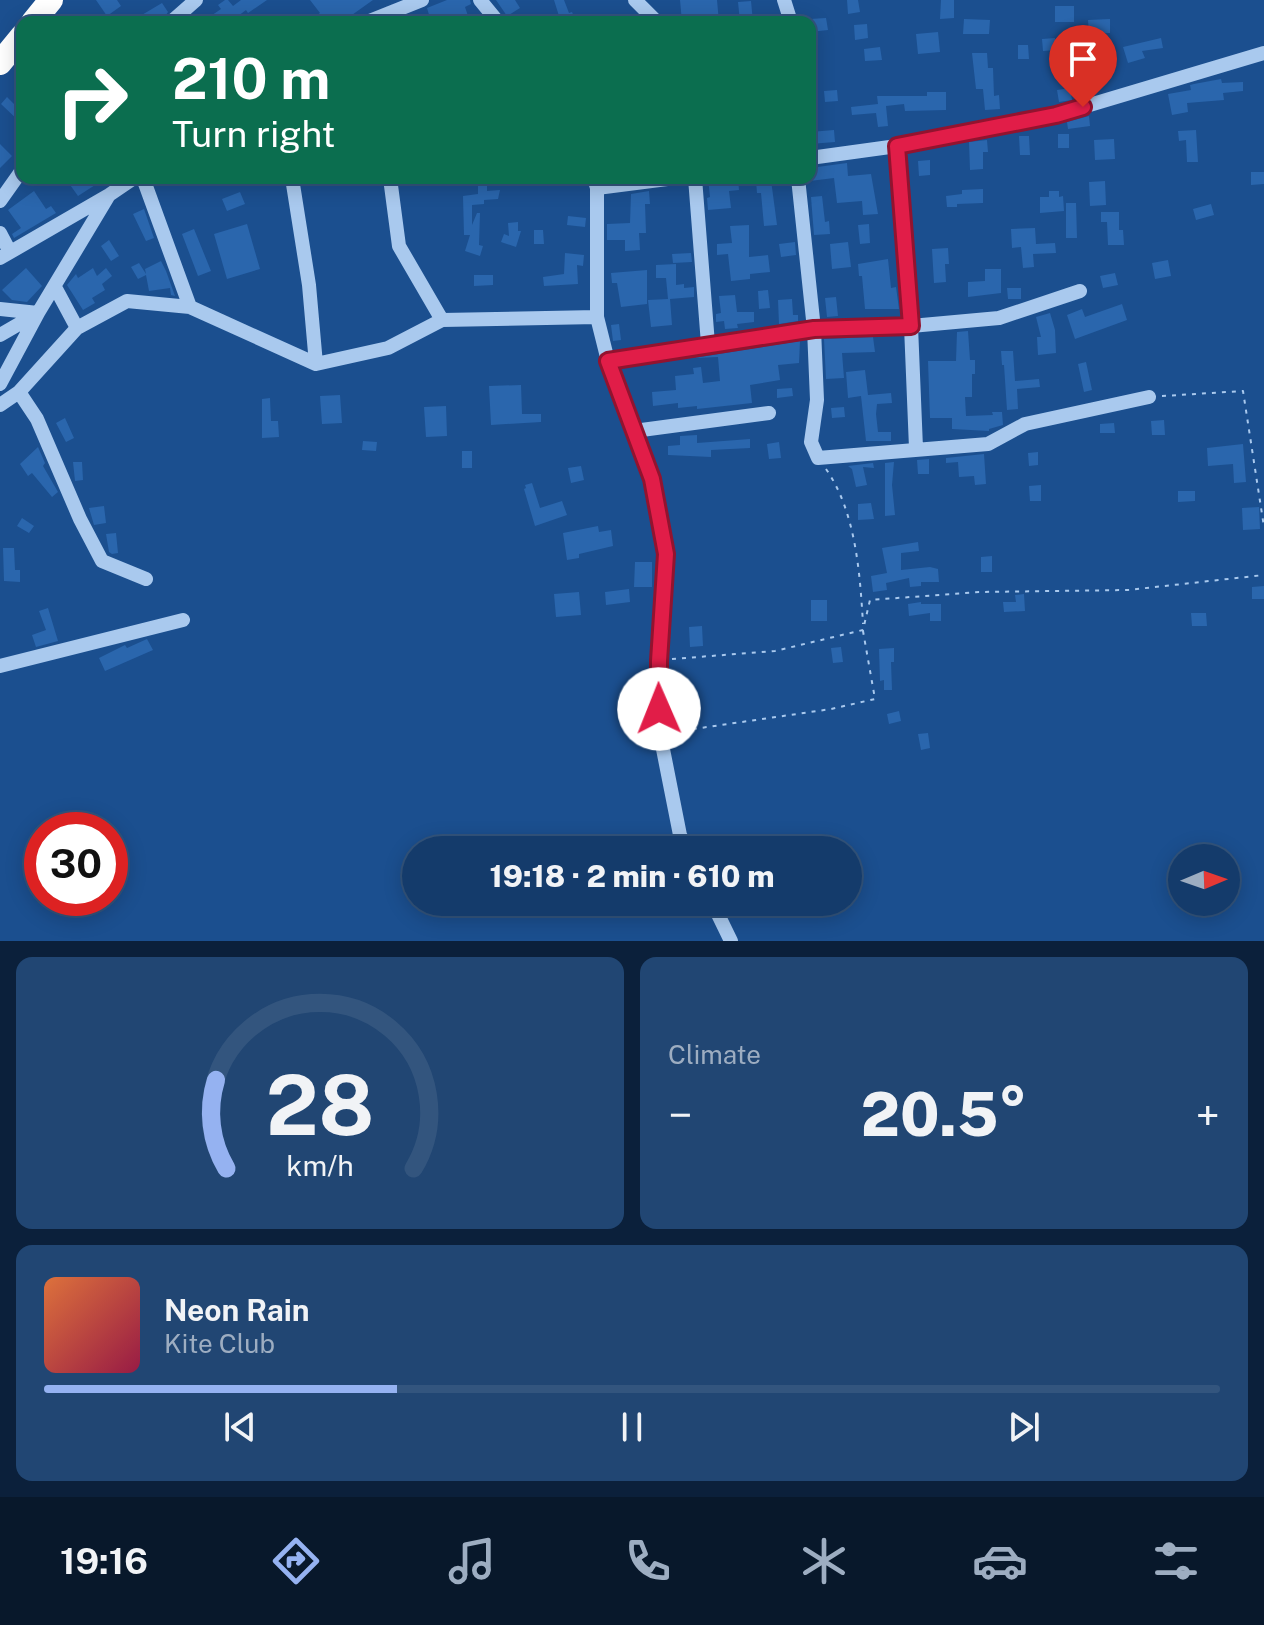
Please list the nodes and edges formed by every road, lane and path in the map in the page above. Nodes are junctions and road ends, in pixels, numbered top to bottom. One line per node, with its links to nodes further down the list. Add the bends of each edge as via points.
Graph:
1 (51, 0): 6 (highway)
2 (196, 0): 7 (street)
3 (422, 0): 8 (street)
4 (480, 0): 9 (street)
5 (635, 0): 10 (street)
6 (38, 16)
7 (178, 16)
8 (380, 16)
9 (493, 16)
10 (651, 16)
11 (16, 43): 13 (highway)
12 (1264, 53): 14 (street, via 1056,115)
13 (0, 63)
14 (897, 146): 15 (street); 35 (street)
15 (816, 157)
16 (16, 178): 25 (street)
17 (125, 184): 24 (street)
18 (145, 184): 30 (street)
19 (293, 184): 41 (street)
20 (391, 184): 34 (street, via 399,246)
21 (596, 184): 33 (street)
22 (695, 184): 39 (street)
23 (799, 184): 37 (street)
24 (109, 195): 27 (street); 28 (street)
25 (0, 201)
26 (0, 233): 27 (street)
27 (5, 255)
28 (55, 287): 32 (street); 36 (street)
29 (1080, 291): 35 (street, via 999,318)
30 (190, 307): 36 (street, via 127,301); 41 (street)
31 (0, 309): 32 (street)
32 (38, 313): 38 (street); 42 (street)
33 (597, 317): 34 (street); 40 (street)
34 (442, 320): 41 (street, via 388,348)
35 (911, 326): 37 (street); 48 (street)
36 (77, 328): 43 (street)
37 (814, 329): 39 (street); 49 (street, via 817,400 811,442)
38 (0, 335)
39 (708, 344): 40 (street)
40 (608, 361): 47 (street)
41 (316, 364)
42 (0, 384)
43 (19, 392): 45 (street); 52 (street, via 37,419 102,561)
44 (1149, 397): 48 (street, via 1025,424 988,444); 50 (path, via 1243,391)
45 (0, 405)
46 (769, 413): 47 (street)
47 (634, 431): 55 (street, via 652,479 666,554)
48 (916, 448): 49 (street)
49 (818, 458): 54 (path, via 846,511 861,581)
50 (1264, 527)
51 (1264, 575): 54 (path, via 1128,590 870,600)
52 (146, 579)
53 (183, 620): 56 (street)
54 (863, 630): 55 (path, via 775,651); 57 (path, via 875,699)
55 (659, 661): 57 (street)
56 (0, 666)
57 (660, 734): 58 (street)
58 (680, 836)
59 (719, 916): 60 (street)
60 (731, 941)

